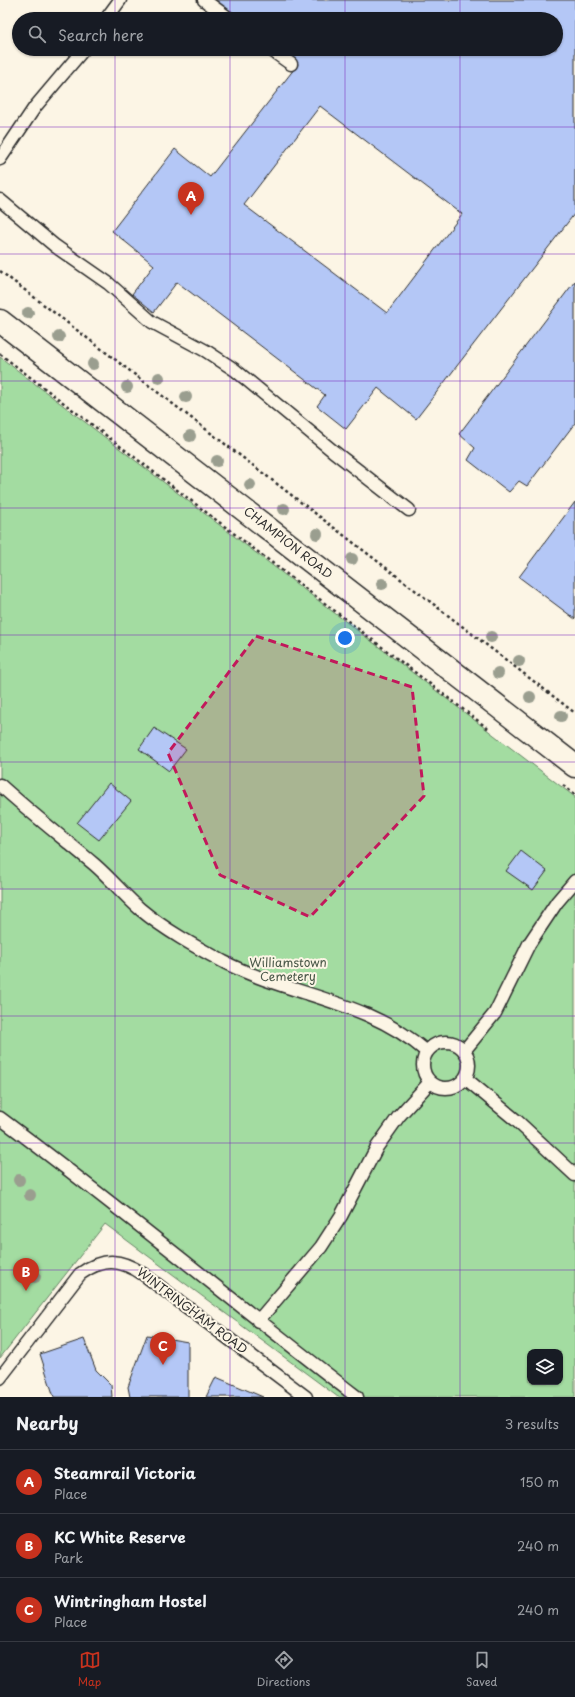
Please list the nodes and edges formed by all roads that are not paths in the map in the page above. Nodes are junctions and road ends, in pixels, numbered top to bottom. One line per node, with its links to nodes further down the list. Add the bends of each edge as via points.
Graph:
1 (120, 0): 3 (lane)
2 (204, 0): 4 (lane)
3 (111, 12)
4 (220, 12)
5 (78, 56): 8 (lane, via 35,108)
6 (280, 56): 7 (lane)
7 (291, 64)
8 (0, 160)
9 (0, 200): 11 (lane, via 55,246 108,283 152,322 235,370)
10 (0, 321): 12 (street, CHAMPION ROAD)
11 (409, 510)
12 (575, 766)
13 (0, 785): 16 (lane, via 95,865 141,910 189,942 254,975 370,1015 397,1029)
14 (575, 881): 15 (lane, via 529,944 494,1013)
15 (464, 1051): 16 (lane, via 456,1044 445,1042 435,1045); 17 (lane, via 469,1067)
16 (427, 1052): 18 (lane, via 423,1072)
17 (465, 1078): 18 (lane, via 450,1088 436,1086); 20 (lane, via 517,1121)
18 (430, 1082): 21 (lane, via 399,1116 377,1147 338,1221 321,1247)
19 (0, 1118): 21 (lane, via 67,1168)
20 (575, 1175)
21 (258, 1321): 24 (lane)
22 (0, 1378): 23 (lane, WINTRINGHAM ROAD, via 80,1274 95,1264 115,1261 129,1265 143,1274)
23 (306, 1397)
24 (356, 1397)

